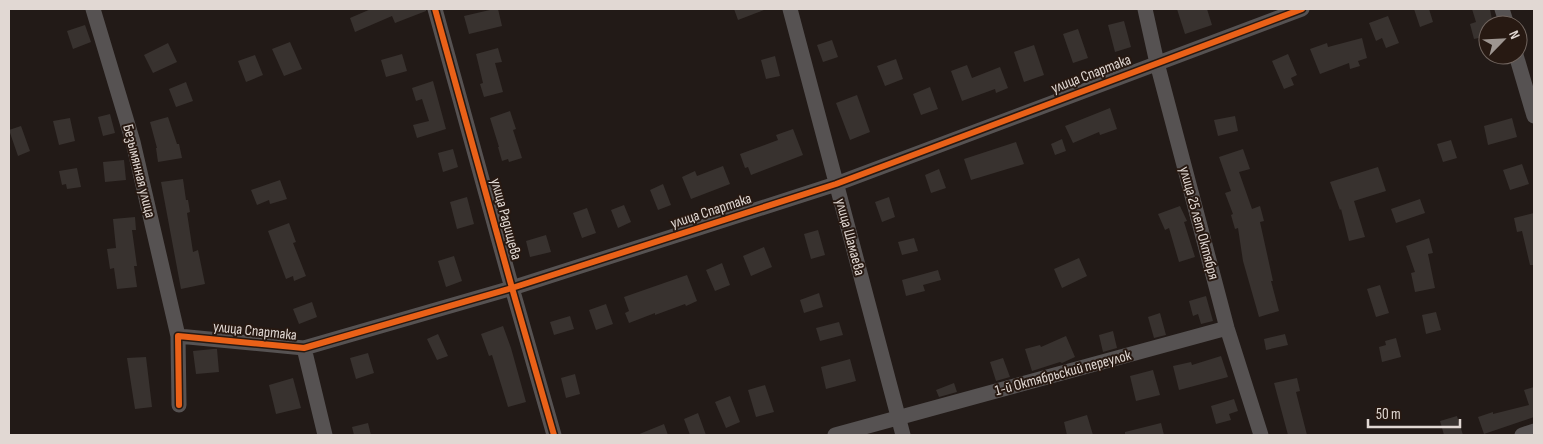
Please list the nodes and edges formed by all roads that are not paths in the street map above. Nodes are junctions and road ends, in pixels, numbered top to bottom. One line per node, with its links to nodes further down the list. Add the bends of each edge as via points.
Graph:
1 (93, 9): 12 (street, Безымянная улица, via 133,142)
2 (435, 9): 10 (street, улица Радищева)
3 (790, 9): 9 (street, улица Шамаева)
4 (1145, 9): 6 (street, улица 25 лет Октября)
5 (1302, 9): 6 (street, улица Спартака)
6 (1157, 63): 9 (street, улица Спартака); 11 (street, улица 25 лет Октября)
7 (1519, 65): 8 (street)
8 (1534, 116)
9 (836, 184): 10 (street, улица Спартака); 15 (street, улица Шамаева)
10 (512, 288): 13 (street, улица Спартака); 18 (street, улица Радищева)
11 (1227, 328): 15 (street, 1-й Октябрьский переулок); 21 (street, улица 25 лет Октября)
12 (178, 336): 13 (street, улица Спартака); 14 (street)
13 (304, 348): 17 (street)
14 (179, 405)
15 (899, 417): 19 (street, 1-й Октябрьский переулок); 20 (street, улица Шамаева)
16 (1534, 431): 22 (street)
17 (325, 435)
18 (554, 435)
19 (835, 435)
20 (904, 435)
21 (1261, 435)
22 (1522, 435)

